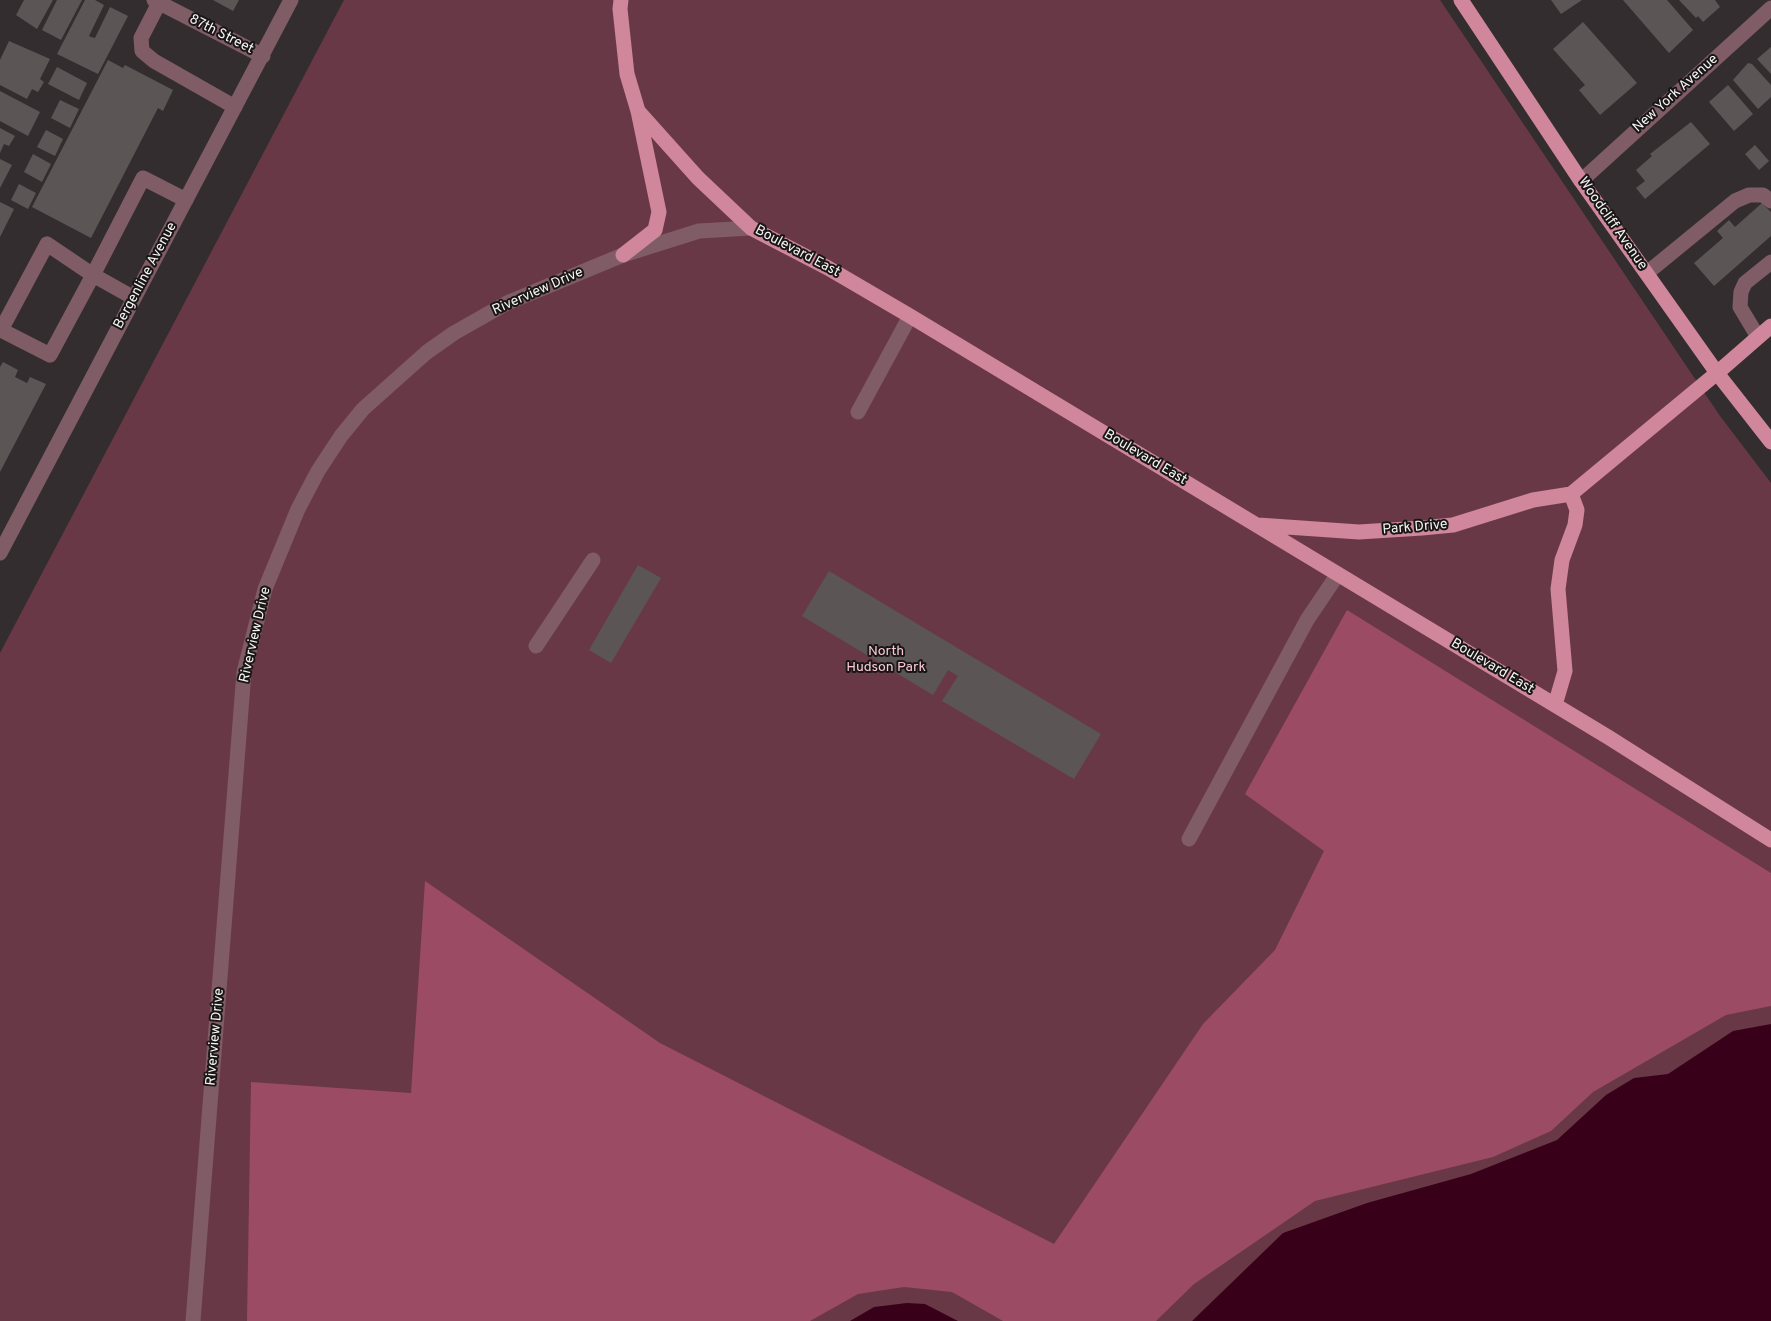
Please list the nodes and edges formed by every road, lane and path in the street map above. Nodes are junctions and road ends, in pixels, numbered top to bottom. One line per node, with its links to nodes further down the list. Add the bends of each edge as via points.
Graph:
1 (291, 0): 6 (street, Bergenline Avenue)
2 (621, 0): 8 (main road, Boulevard East, via 627,74)
3 (1461, 0): 9 (main road, Woodcliff Avenue)
4 (156, 1): 6 (street, 87th Street); 7 (street, via 141,38 142,51)
5 (1771, 8): 9 (street, New York Avenue)
6 (262, 56): 7 (street, Bergenline Avenue)
7 (235, 108): 10 (street, Bergenline Avenue)
8 (638, 111): 12 (main road, Boulevard East, via 698,178); 13 (main road, via 659,216 655,230)
9 (1581, 180): 15 (main road, Woodcliff Avenue)
10 (186, 200): 16 (street, via 143,178); 17 (street, Bergenline Avenue)
11 (1771, 201): 15 (street, via 1763,195 1735,201)
12 (751, 228): 13 (street, Riverview Drive, via 698,231); 18 (main road, Boulevard East)
13 (623, 255): 33 (street, Riverview Drive, via 507,303 454,333 421,357 363,409 341,436 318,471 277,558 265,590 244,672)
14 (1771, 262): 20 (street, via 1745,283 1741,292 1740,307)
15 (1647, 274): 21 (main road, Woodcliff Avenue)
16 (93, 275): 16 (street, via 50,355 1,330 48,244); 17 (street)
17 (134, 298): 26 (street, Bergenline Avenue)
18 (910, 316): 22 (street); 25 (main road, Boulevard East)
19 (1771, 326): 20 (main road)
20 (1758, 337): 21 (main road)
21 (1718, 373): 23 (main road, Woodcliff Avenue); 24 (main road)
22 (858, 412)
23 (1771, 442)
24 (1571, 494): 25 (main road, Park Drive, via 1533,500 1453,525 1422,528 1359,532); 30 (main road, via 1577,510 1575,525 1562,560 1558,589 1565,671)
25 (1254, 524): 28 (main road, Boulevard East)
26 (0, 553)
27 (594, 560): 29 (street)
28 (1338, 574): 30 (main road, Boulevard East); 31 (street, via 1307,620)
29 (536, 646)
30 (1555, 705): 32 (main road, Boulevard East)
31 (1189, 839)
32 (1771, 840)
33 (193, 1321)

